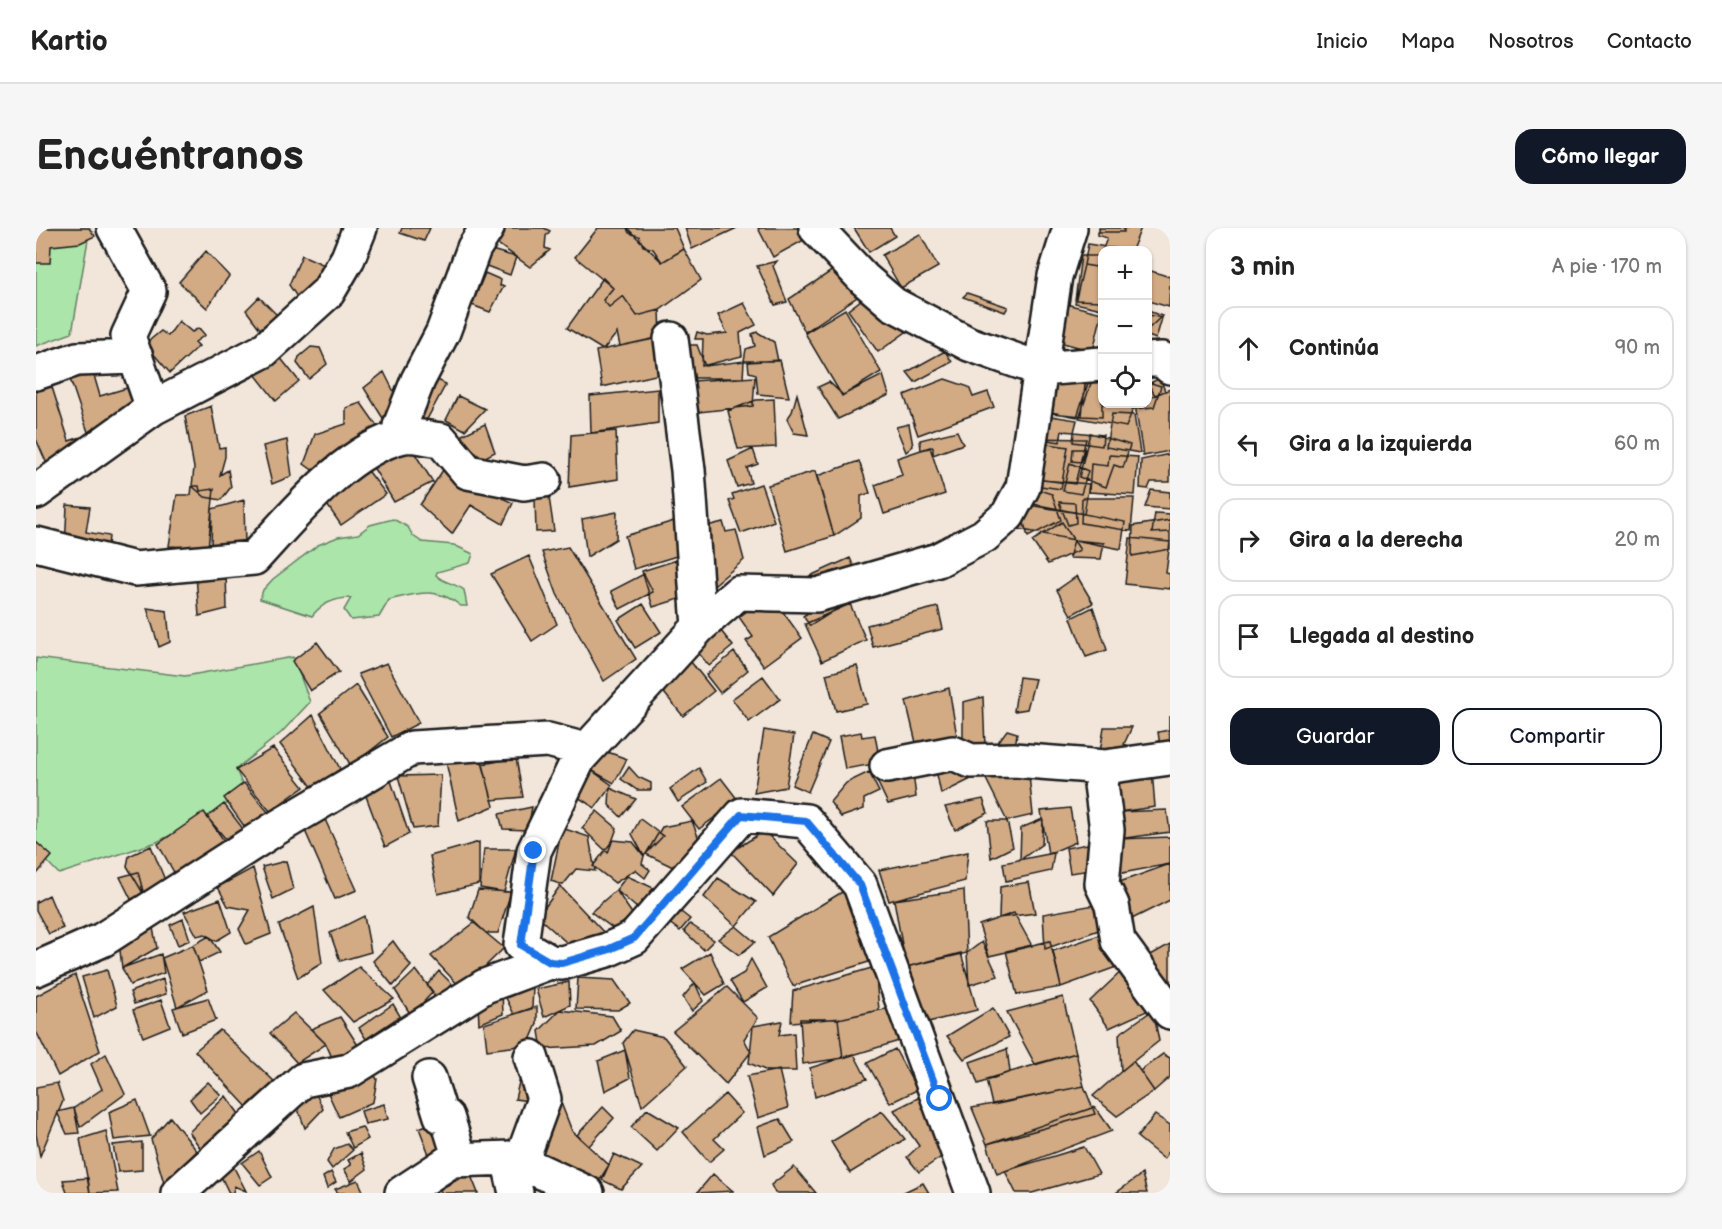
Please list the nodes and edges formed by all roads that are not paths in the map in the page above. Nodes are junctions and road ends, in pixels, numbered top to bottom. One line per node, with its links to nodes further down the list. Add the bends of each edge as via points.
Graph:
1 (114, 228): 7 (street, via 148,291 128,336)
2 (360, 228): 13 (street, via 328,292 263,351)
3 (487, 228): 14 (street, via 474,248 443,332 418,380 400,426)
4 (816, 228): 11 (street, via 893,304 969,344)
5 (1065, 231): 11 (street)
6 (670, 339): 18 (street, via 688,470)
7 (136, 357): 12 (street, via 77,359); 13 (street)
8 (1152, 360): 10 (street, via 1162,359)
9 (1098, 364): 11 (street)
10 (1170, 368)
11 (1040, 369): 18 (street, via 1023,487 1008,515 984,536 938,560 818,595 738,593)
12 (36, 374)
13 (153, 408): 16 (street)
14 (405, 436): 15 (street, via 441,440 468,472 524,483); 17 (street, via 376,447 325,481 254,558 135,569)
15 (544, 480)
16 (36, 492)
17 (36, 544)
18 (699, 627): 19 (street)
19 (579, 758): 23 (street, via 534,851 521,945); 24 (street, via 578,748 548,740 412,748 273,830 102,940)
20 (1170, 758): 22 (street)
21 (887, 766): 22 (street, via 952,753 971,761)
22 (1105, 767): 25 (street, via 1101,784 1107,830 1102,884 1112,905 1118,941)
23 (550, 962): 31 (street, via 485,986 349,1071 303,1080); 33 (street, via 562,963 634,938 741,815 806,821 860,885)
24 (36, 969)
25 (1170, 1012)
26 (531, 1057): 29 (street, via 544,1100)
27 (429, 1078): 28 (street)
28 (460, 1159): 29 (street); 30 (street, via 452,1160)
29 (515, 1171): 32 (street)
30 (418, 1189)
31 (178, 1193)
32 (587, 1193)
33 (973, 1193)

